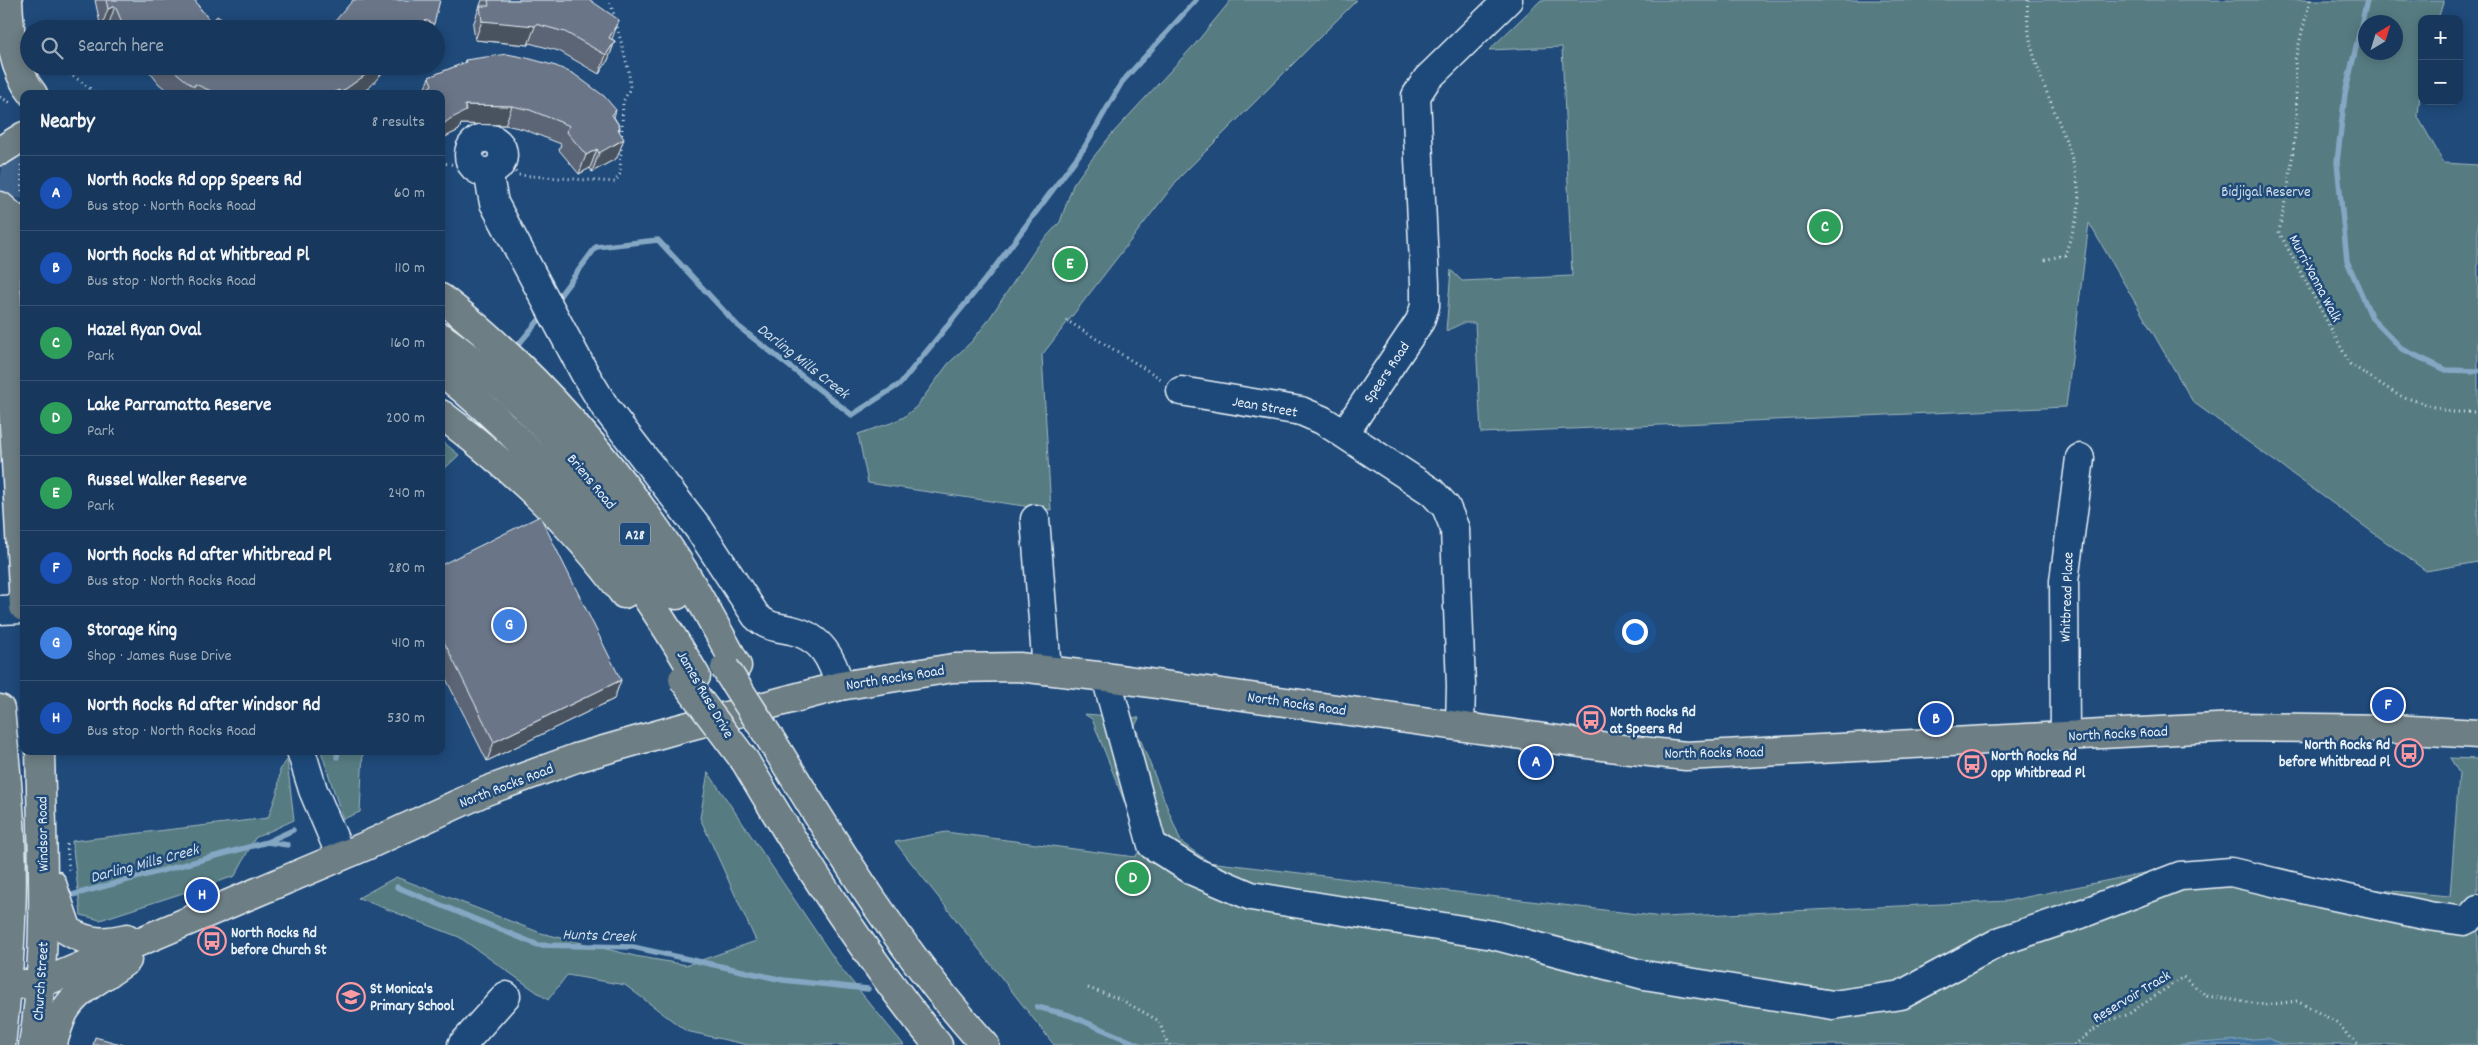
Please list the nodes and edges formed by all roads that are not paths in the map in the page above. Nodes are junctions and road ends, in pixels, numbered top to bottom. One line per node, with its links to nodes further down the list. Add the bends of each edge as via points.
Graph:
1 (8, 0): 3 (main road, via 11,45)
2 (1508, 0): 14 (street, Speers Road, via 1427,78 1416,96 1426,284 1423,314)
3 (20, 73)
4 (21, 75): 5 (main road)
5 (31, 90)
6 (490, 171): 23 (street, via 494,203 605,407 700,529 756,616 765,624 792,630 823,647 832,660)
7 (8, 222): 17 (main road, via 11,256 6,279)
8 (445, 301): 12 (main road, via 465,317)
9 (445, 339): 12 (main road, Briens Road / A28)
10 (445, 374): 22 (main road, James Ruse Drive / A28, via 511,432 596,526 654,607)
11 (1181, 391): 14 (street, Jean Street, via 1301,411)
12 (537, 403): 43 (main road, Briens Road / A28, bridge, via 577,462 618,512 731,667 778,751 888,925)
13 (445, 417): 22 (main road, via 492,454 556,512 598,560)
14 (1344, 434): 25 (street, via 1432,492 1450,513 1455,539)
15 (2080, 458): 27 (street, Whitbread Place, via 2064,581)
16 (1035, 519): 20 (street)
17 (20, 535)
18 (20, 608): 19 (street)
19 (0, 610)
20 (1047, 670): 21 (main road, North Rocks Road); 23 (main road, North Rocks Road, via 953,668)
21 (1106, 676): 25 (main road, North Rocks Road); 32 (street, via 1152,845 1195,872 1251,896 1493,935 1644,975 1833,1006 1901,995 2001,941 2180,876 2231,872 2464,921)
22 (689, 678): 42 (main road, James Ruse Drive / A28, bridge, via 745,761 831,901 881,973)
23 (840, 686): 31 (main road, North Rocks Road, via 576,758 486,791)
24 (0, 709): 30 (main road, Windsor Road)
25 (1460, 726): 27 (main road, North Rocks Road, via 1686,756)
26 (2478, 734): 27 (main road, North Rocks Road, via 2394,729 2235,727)
27 (2065, 736)
28 (40, 755): 33 (main road, Windsor Road, via 44,866)
29 (302, 755): 31 (street)
30 (5, 824): 36 (main road, Windsor Road, via 11,870)
31 (341, 856): 34 (main road, North Rocks Road)
32 (2478, 909)
33 (53, 914): 34 (main road, via 68,931 101,943); 35 (main road, Church Street)
34 (160, 931): 35 (main road, North Rocks Road); 40 (main road, North Rocks Road, via 76,998 65,1011)
35 (42, 983): 36 (main road, North Rocks Road); 39 (main road, Church Street)
36 (7, 985): 38 (main road)
37 (506, 996): 41 (street)
38 (1, 1045)
39 (34, 1045)
40 (52, 1045)
41 (462, 1045)
42 (938, 1045)
43 (985, 1045)

